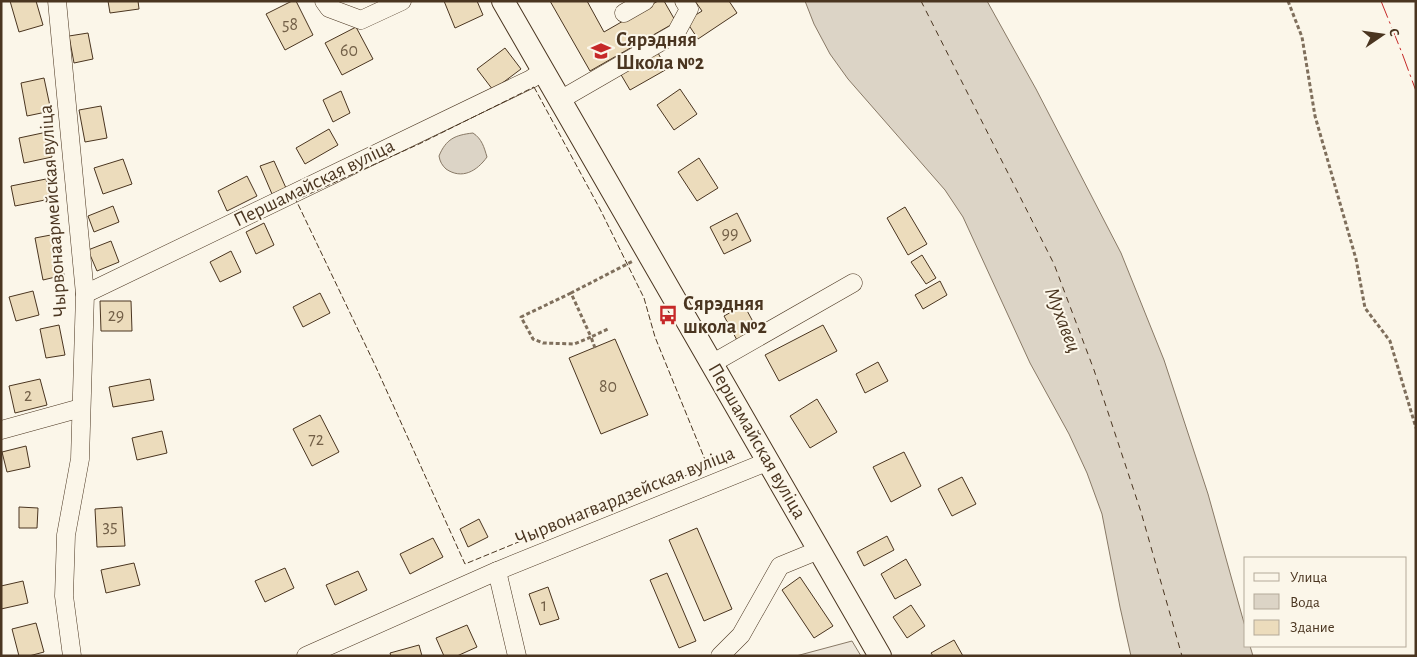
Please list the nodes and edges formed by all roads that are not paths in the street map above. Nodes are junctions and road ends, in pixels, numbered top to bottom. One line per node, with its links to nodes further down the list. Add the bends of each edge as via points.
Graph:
1 (57, 1): 11 (street, Чырвонаармейская вуліца)
2 (324, 1): 3 (street, via 329,8 361,20)
3 (402, 1)
4 (504, 1): 8 (main road, Першамайская вуліца)
5 (645, 1): 7 (street)
6 (684, 1): 9 (street, via 689,9 676,33)
7 (624, 13)
8 (543, 71): 9 (main road, Першамайская вуліца); 11 (street, Першамайская вуліца)
9 (560, 100): 12 (main road, Першамайская вуліца)
10 (853, 283): 12 (street)
11 (85, 294): 13 (street, Чырвонаармейская вуліца)
12 (713, 364): 15 (main road, Першамайская вуліца)
13 (81, 408): 14 (street); 18 (street, Чырвонаармейская вуліца, via 80,459 66,535 64,596)
14 (1, 430)
15 (769, 461): 16 (main road, Першамайская вуліца); 17 (street, Чырвонагвардзейская вуліца)
16 (819, 550): 21 (street, via 780,566 741,635); 22 (main road, Першамайская вуліца)
17 (497, 571): 19 (street, Чырвонагвардзейская вуліца); 20 (street)
18 (72, 656)
19 (306, 656)
20 (517, 656)
21 (720, 656)
22 (880, 656)

